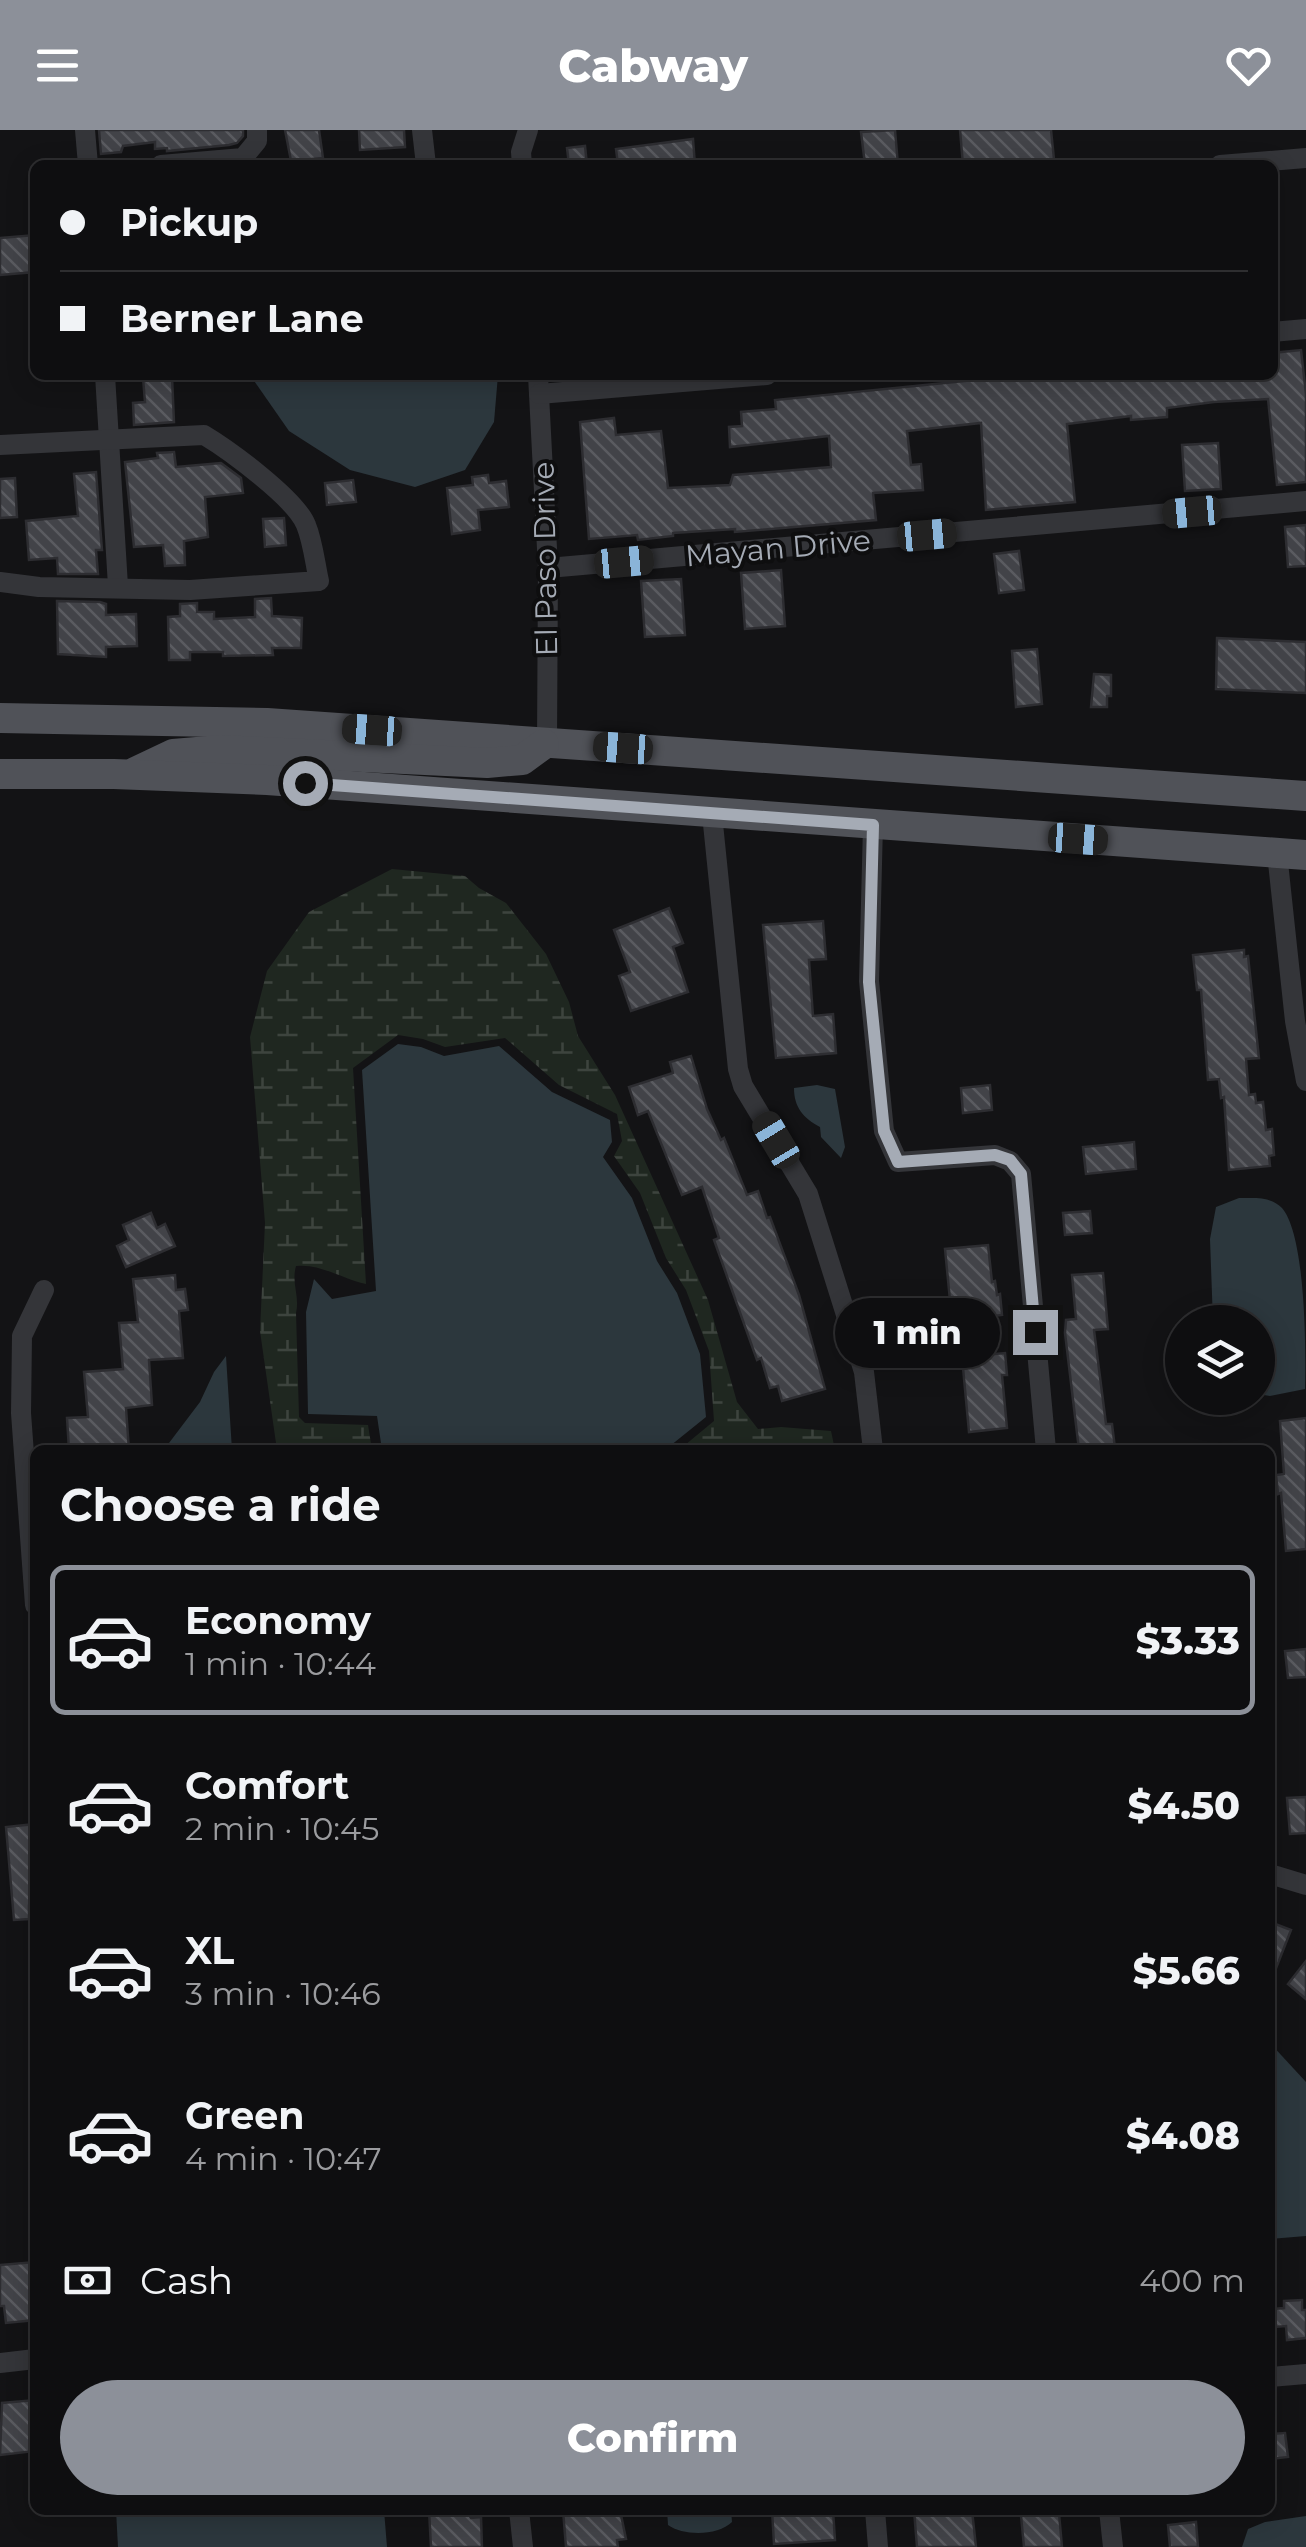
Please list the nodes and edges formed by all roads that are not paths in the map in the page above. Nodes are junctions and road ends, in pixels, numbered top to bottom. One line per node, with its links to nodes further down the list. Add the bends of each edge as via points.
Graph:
1 (85, 130): 6 (street)
2 (257, 130): 7 (street, via 243,158)
3 (422, 130): 8 (street)
4 (528, 130): 9 (street)
5 (1306, 158): 10 (street)
6 (88, 160)
7 (220, 160)
8 (425, 160)
9 (522, 160)
10 (1278, 160)
11 (1306, 329): 12 (street)
12 (1278, 331)
13 (104, 380): 16 (street)
14 (652, 380): 15 (street)
15 (538, 385): 19 (street, El Paso Drive)
16 (110, 442): 17 (street); 21 (street); 21 (street, via 204,436 226,448 306,523 320,580 190,590)
17 (0, 445)
18 (1306, 502): 19 (street, Mayan Drive)
19 (548, 568): 23 (street, El Paso Drive)
20 (0, 582): 21 (street)
21 (118, 586)
22 (0, 718): 23 (main road, via 267,723)
23 (547, 742): 25 (main road, via 522,760 487,763 222,750 173,754); 26 (main road)
24 (0, 774): 25 (main road)
25 (130, 774): 27 (main road)
26 (1306, 796)
27 (712, 814): 28 (main road); 32 (street, via 738,1069 808,1194 864,1372)
28 (873, 825): 29 (main road); 33 (street, via 869,982 884,1131 898,1162 995,1155 1021,1174)
29 (1292, 854): 30 (street, via 1294,1020)
30 (1306, 1082)
31 (44, 1290): 34 (street, via 22,1336)
32 (872, 1445)
33 (1046, 1445)
34 (30, 1536)
35 (1275, 1876): 36 (street)
36 (1306, 1885)
37 (30, 2360): 38 (street)
38 (0, 2363)
39 (1306, 2374): 40 (street)
40 (1275, 2377)
41 (520, 2515): 44 (street)
42 (875, 2515): 45 (street)
43 (1110, 2515): 46 (street)
44 (523, 2547)
45 (878, 2547)
46 (1113, 2547)

